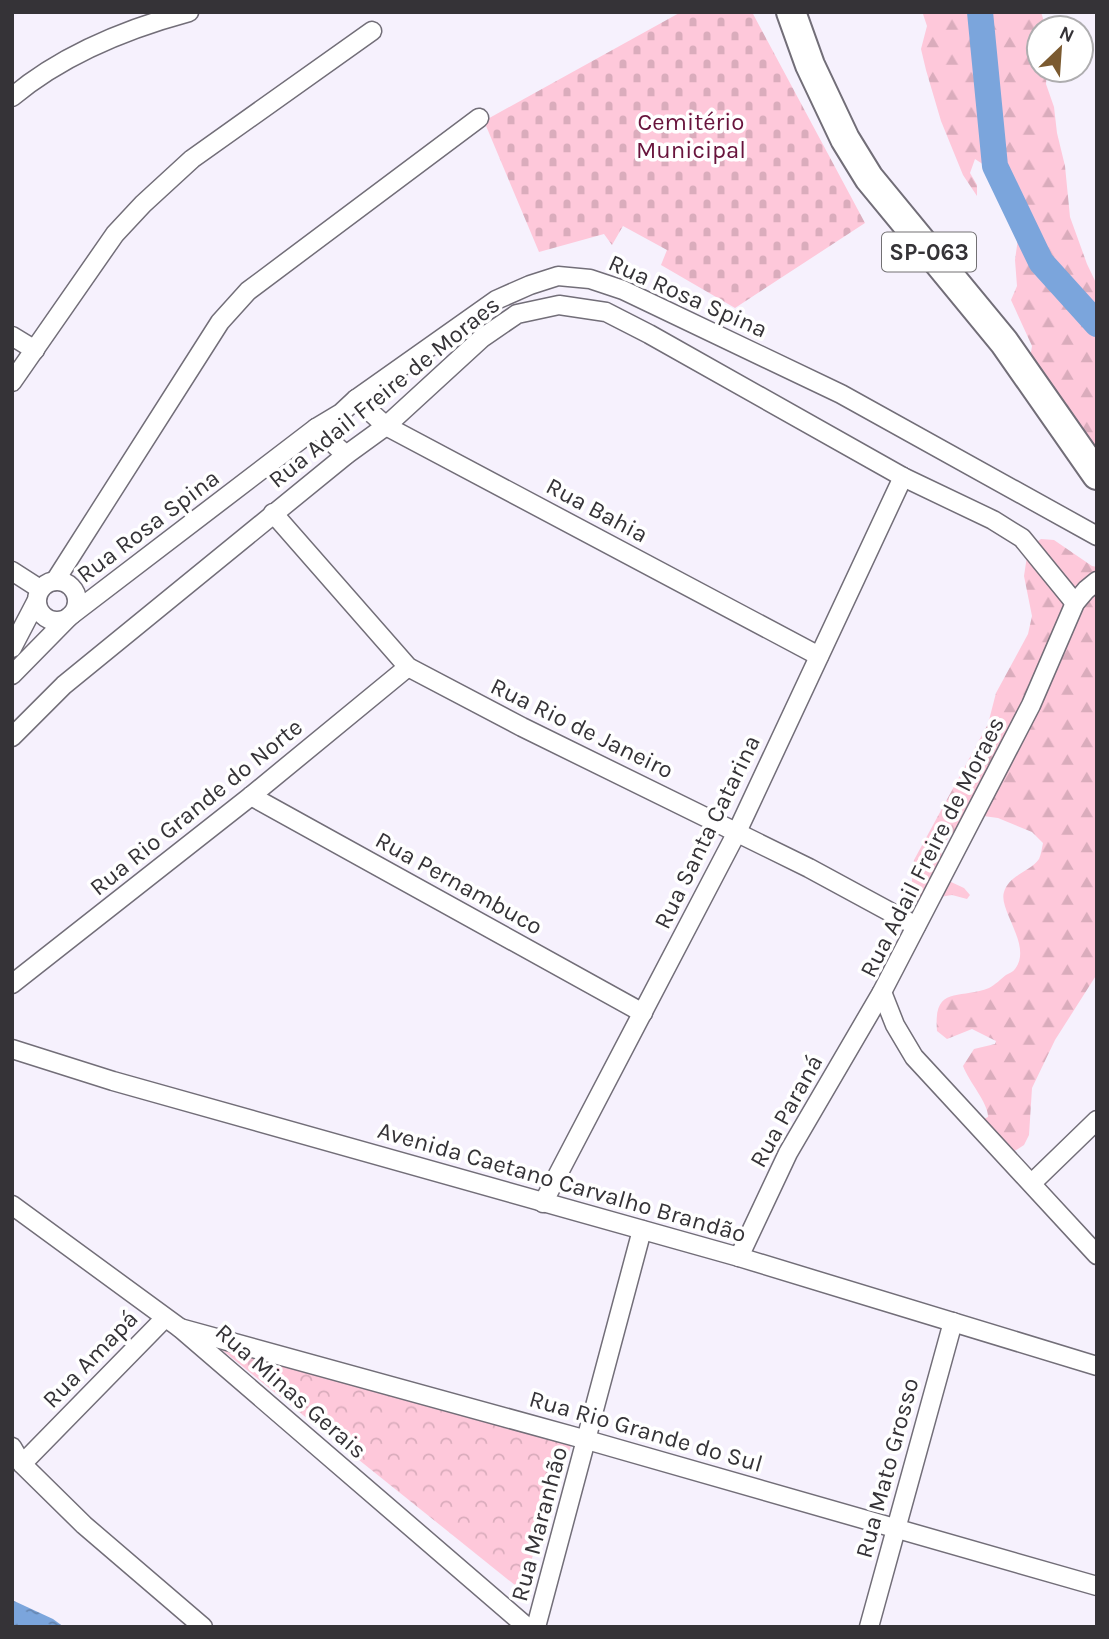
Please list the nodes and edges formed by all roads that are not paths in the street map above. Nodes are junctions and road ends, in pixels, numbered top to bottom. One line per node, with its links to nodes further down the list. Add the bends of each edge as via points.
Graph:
1 (189, 12): 4 (street, via 65,58)
2 (791, 12): 13 (main road, SP-063, via 810,65 869,178 1004,342)
3 (372, 31): 7 (street, via 192,159 143,205 115,234)
4 (12, 97)
5 (479, 118): 19 (street, via 248,291 220,322)
6 (12, 336): 7 (street)
7 (35, 350): 8 (street)
8 (12, 383)
9 (356, 399): 10 (street, Rua Bahia); 11 (street, Rua Rosa Spina); 16 (street, Rua Rosa Spina, via 496,300 558,276 590,279 623,290 841,394)
10 (386, 426): 12 (street, Rua Adail Freire de Moraes); 14 (street, Rua Adail Freire de Moraes, via 482,338 517,314 559,305 606,312 628,323); 23 (street, Rua Bahia)
11 (316, 428): 12 (street); 21 (street, Rua Rosa Spina)
12 (345, 455): 15 (street, Rua Adail Freire de Moraes)
13 (1097, 475)
14 (903, 477): 20 (street, Rua Adail Freire de Moraes, via 1022,538); 23 (street, Rua Santa Catarina)
15 (273, 513): 24 (street, Rua Rio de Janeiro); 26 (street, Rua Adail Freire de Moraes, via 64,685)
16 (1097, 536)
17 (12, 571): 19 (street)
18 (1097, 581): 20 (street, Rua Adail Freire de Moraes)
19 (44, 591): 21 (street, via 40,613 49,620); 21 (street, via 65,582 73,589 76,608); 22 (street)
20 (1075, 603): 29 (street, Rua Adail Freire de Moraes, via 1031,705)
21 (70, 616): 25 (street, Rua Rosa Spina)
22 (12, 648)
23 (819, 656): 28 (street, Rua Santa Catarina)
24 (408, 667): 27 (street, Rua Rio Grande do Norte); 28 (street, Rua Rio de Janeiro)
25 (12, 675)
26 (12, 737)
27 (251, 796): 30 (street, Rua Rio Grande do Norte); 32 (street, Rua Pernambuco)
28 (736, 834): 29 (street, Rua Rio de Janeiro); 32 (street, Rua Santa Catarina)
29 (916, 926): 31 (street, Rua Adail Freire de Moraes)
30 (12, 984)
31 (882, 992): 35 (street, Rua Adail Freire de Moraes, via 914,1058); 40 (street, Rua Paraná, via 788,1153)
32 (643, 1013): 36 (street, Rua Santa Catarina)
33 (12, 1049): 36 (street, Avenida Caetano Carvalho Brandão, via 113,1082)
34 (1097, 1120): 35 (street)
35 (1032, 1183): 39 (street, Rua Adail Freire de Moraes)
36 (542, 1203): 38 (street, Avenida Caetano Carvalho Brandão)
37 (12, 1205): 41 (street, Rua Minas Gerais)
38 (642, 1230): 40 (street, Avenida Caetano Carvalho Brandão); 45 (street, Rua Maranhão)
39 (1097, 1255)
40 (739, 1257): 42 (street, Avenida Caetano Carvalho Brandão)
41 (164, 1319): 43 (street, Rua Minas Gerais); 47 (street, Rua Amapá)
42 (953, 1322): 44 (street, Avenida Caetano Carvalho Brandão); 48 (street, Rua Mato Grosso)
43 (180, 1328): 45 (street, Rua Rio Grande do Sul); 51 (street, Rua Minas Gerais)
44 (1097, 1366)
45 (587, 1440): 48 (street, Rua Rio Grande do Sul); 52 (street, Rua Maranhão)
46 (12, 1447): 47 (street)
47 (22, 1464): 50 (street, via 84,1525)
48 (897, 1527): 49 (street, Rua Rio Grande do Sul); 53 (street, Rua Mato Grosso)
49 (1097, 1586)
50 (203, 1627)
51 (527, 1627)
52 (536, 1627)
53 (869, 1627)

